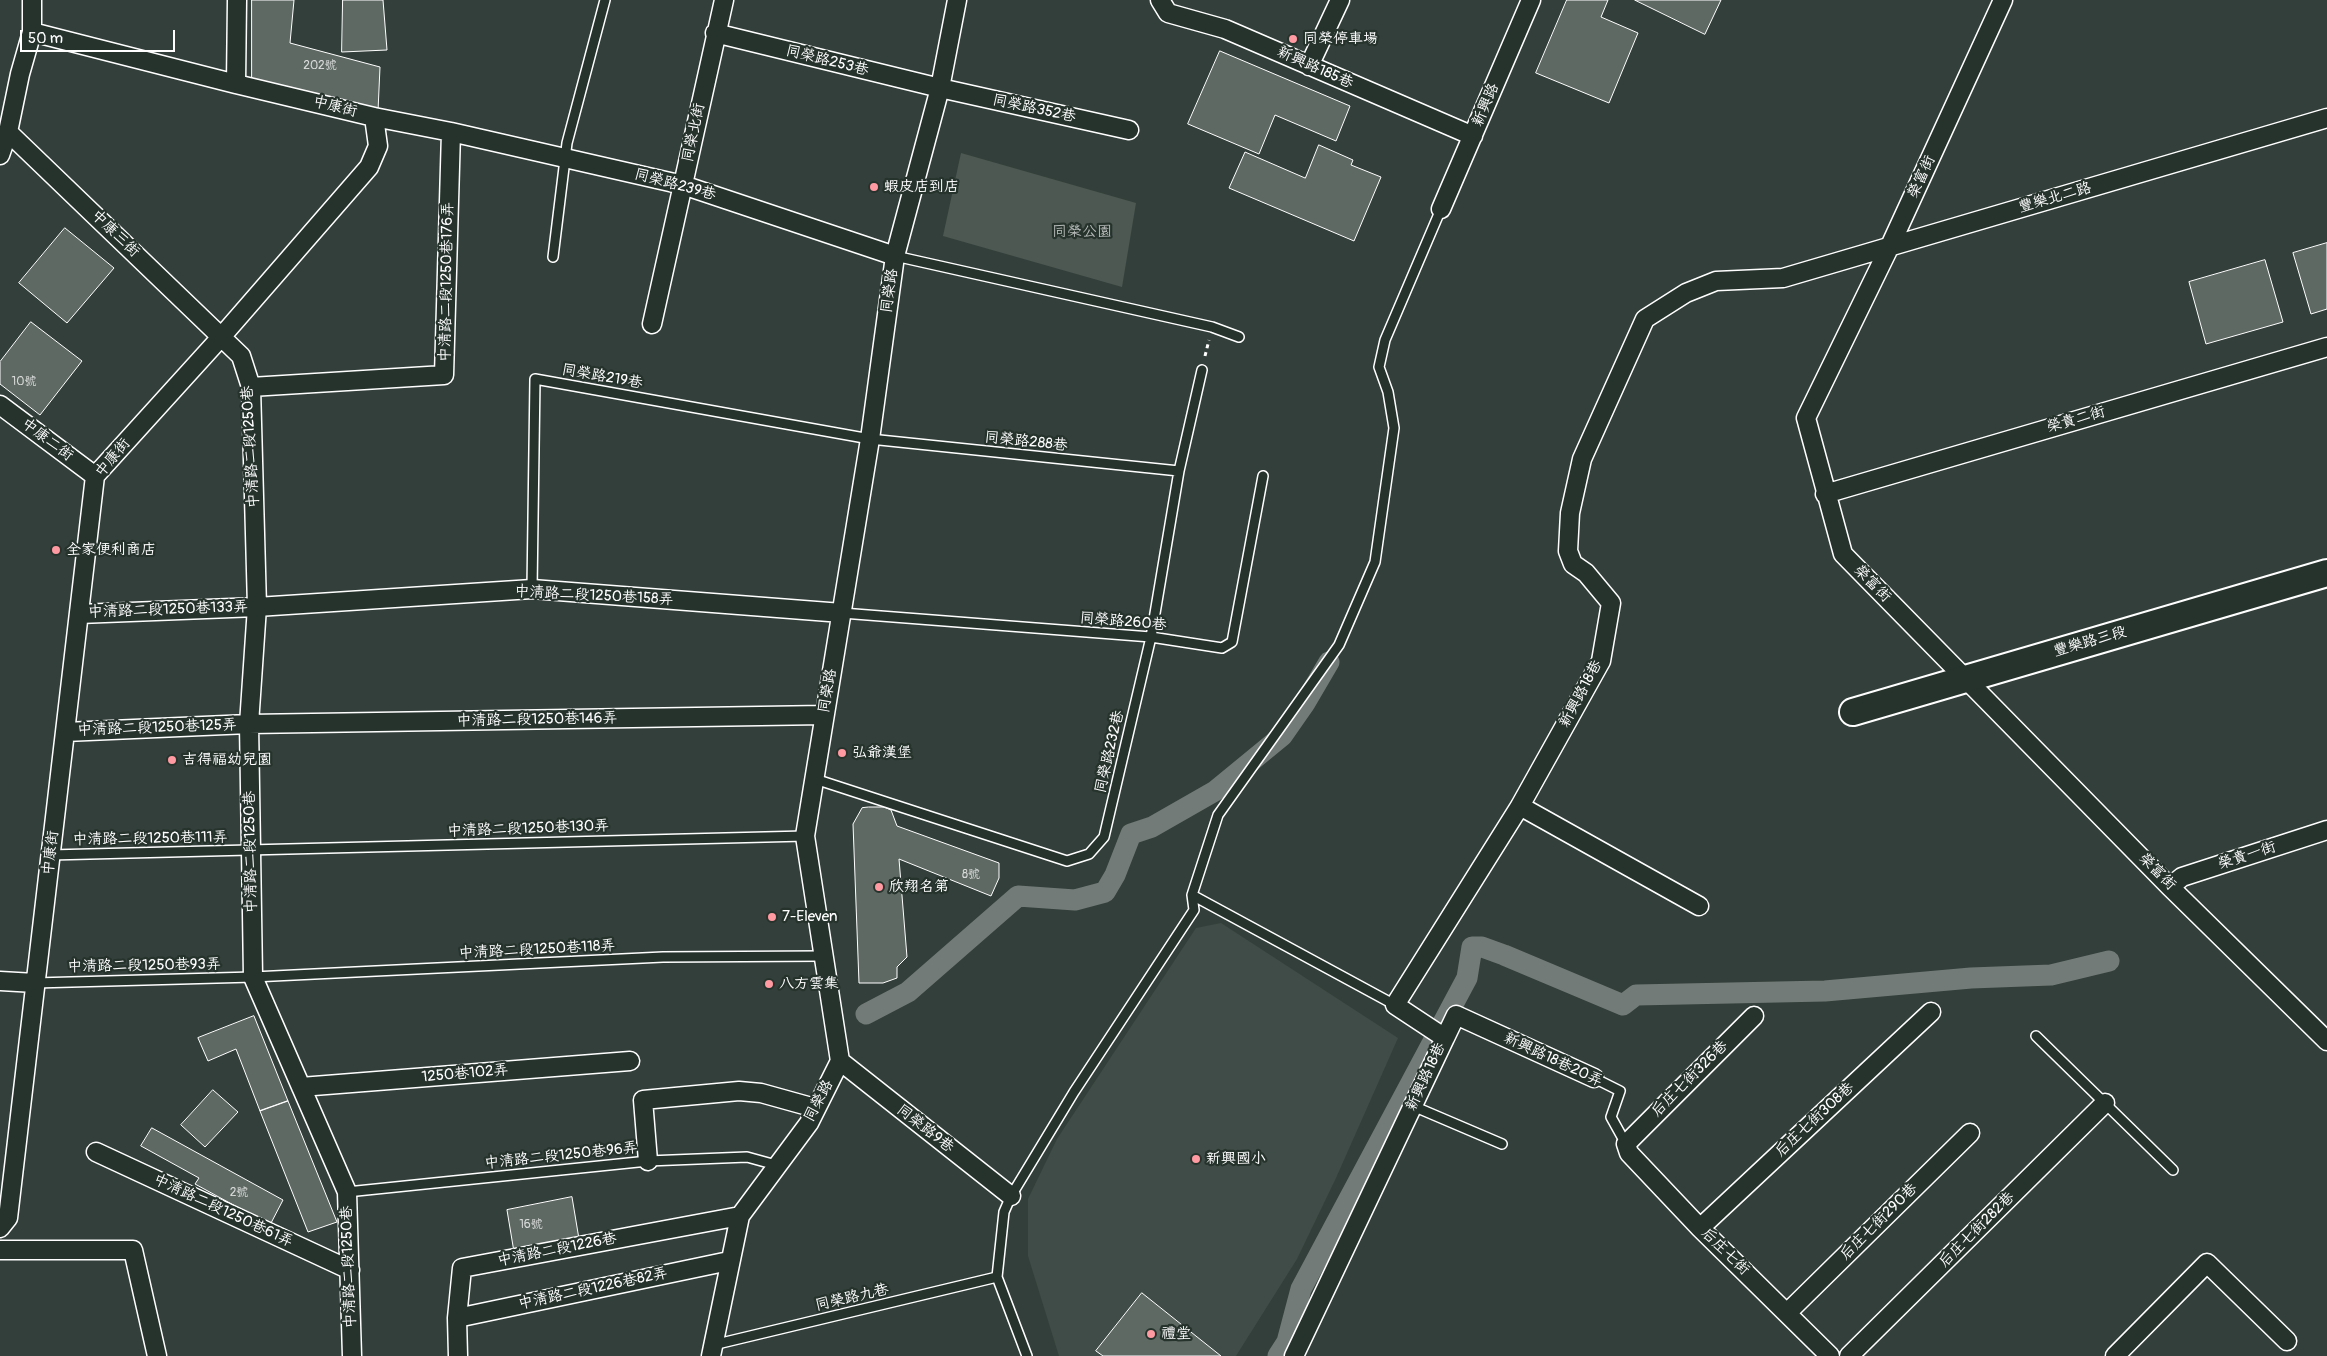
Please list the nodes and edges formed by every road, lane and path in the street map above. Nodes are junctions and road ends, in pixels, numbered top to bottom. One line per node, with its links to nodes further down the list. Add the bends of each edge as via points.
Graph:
1 (32, 0): 10 (street)
2 (237, 0): 13 (street)
3 (605, 0): 22 (lane)
4 (724, 0): 11 (street, 同榮北街)
5 (957, 0): 14 (street, 同榮路)
6 (1160, 0): 12 (street, 新興路185巷, via 1168,13 1225,29)
7 (1340, 0): 12 (street)
8 (1532, 0): 20 (street, 新興路)
9 (2003, 0): 25 (street, 榮富街)
10 (32, 32): 13 (street, 中康街); 18 (street)
11 (715, 34): 14 (street, 同榮路253巷); 23 (street, 同榮北街)
12 (1309, 66): 20 (street, 新興路185巷)
13 (236, 84): 15 (street, 中康街)
14 (940, 88): 17 (street, 同榮路352巷); 26 (street, 同榮路)
15 (374, 117): 19 (street); 30 (street, 中康街, via 378,146 369,167)
16 (2327, 118): 25 (street, 豐樂北二路)
17 (1129, 130)
18 (8, 132): 21 (street); 30 (street, 中康三街)
19 (451, 132): 22 (street, 同榮路239巷); 34 (street, 中清路二段1250巷176弄, via 444,375)
20 (1473, 136): 24 (street, 新興路)
21 (0, 155)
22 (565, 158): 23 (street, 同榮路239巷); 27 (lane)
23 (684, 185): 26 (street, 同榮路239巷); 28 (street, 同榮北街)
24 (1441, 209): 60 (lane, via 1385,340 1379,367 1388,392 1394,428 1375,562 1339,645 1218,815)
25 (1890, 246): 40 (street, 榮富街, via 1806,418); 43 (street, 豐樂北二路, via 1783,278 1716,281 1686,293 1645,319 1582,459 1570,513 1568,551 1573,564 1586,573)
26 (895, 256): 29 (lane); 36 (street, 同榮路)
27 (553, 257)
28 (652, 324)
29 (1212, 328): 31 (lane); 33 (path)
30 (222, 336): 34 (street, 中清路二段1250巷, via 241,356); 38 (street, 中康街)
31 (1239, 338)
32 (2327, 346): 40 (street, 榮貴二街)
33 (1202, 370): 37 (lane, 同榮路232巷)
34 (251, 388): 44 (street, 中清路二段1250巷)
35 (0, 405): 38 (street, 中康二街)
36 (870, 440): 37 (lane, 同榮路288巷); 42 (lane, 同榮路219巷, via 535,379); 45 (street, 同榮路)
37 (1179, 471): 47 (lane, 同榮路232巷)
38 (95, 476): 46 (street, 中康街)
39 (1263, 476): 47 (lane, 同榮路260巷, via 1232,642 1222,648)
40 (1825, 494): 48 (street, 榮富街, via 1843,554)
41 (2327, 573): 48 (street, 豐樂路三段)
42 (532, 590): 44 (street, 中清路二段1250巷158弄); 45 (street, 中清路二段1250巷158弄)
43 (1611, 603): 54 (street, 新興路18巷, via 1601,661)
44 (257, 607): 46 (street, 中清路二段1250巷133弄); 51 (street, 中清路二段1250巷)
45 (842, 613): 47 (lane, 同榮路260巷); 50 (street, 同榮路)
46 (78, 614): 52 (street, 中康街)
47 (1151, 637): 53 (lane, 同榮路232巷, via 1104,837 1090,854 1067,860)
48 (1966, 678): 49 (street, 豐樂路三段); 59 (street, 榮富街)
49 (1853, 712)
50 (824, 715): 51 (street, 中清路二段1250巷146弄); 53 (street, 同榮路)
51 (249, 724): 52 (street, 中清路二段1250巷125弄); 57 (street, 中清路二段1250巷)
52 (64, 732): 58 (street, 中康街)
53 (815, 779): 56 (street, 同榮路)
54 (1520, 806): 61 (street); 66 (street, 新興路18巷)
55 (2327, 830): 59 (street, 榮貴一街, via 2182,877)
56 (805, 836): 57 (lane, 中清路二段1250巷130弄); 62 (street, 同榮路)
57 (251, 850): 58 (lane, 中清路二段1250巷111弄); 63 (street, 中清路二段1250巷)
58 (50, 855): 65 (street, 中康街)
59 (2170, 886): 71 (street, 榮富街)
60 (1192, 894): 66 (lane); 87 (lane, via 1194,910 1074,1092)
61 (1699, 906)
62 (822, 956): 63 (lane, 中清路二段1250巷118弄, via 663,958); 73 (street, 同榮路)
63 (253, 977): 65 (lane, 中清路二段1250巷93弄); 75 (street, 中清路二段1250巷)
64 (0, 982): 65 (street)
65 (35, 983): 89 (street, 中康街, via 8,1218)
66 (1395, 1005): 70 (street, 新興路18巷)
67 (1931, 1012): 90 (street, 后庄七街308巷)
68 (1754, 1016): 81 (street, 后庄七街326巷)
69 (2036, 1036): 76 (lane)
70 (1445, 1038): 74 (street, 新興路18巷20弄, via 1456,1015); 77 (street, 新興路18巷)
71 (2327, 1041)
72 (630, 1061): 75 (street, 1250巷102弄)
73 (840, 1061): 78 (street, 同榮路); 87 (street, 同榮路9巷)
74 (1594, 1078): 81 (lane, 新興路18巷20弄, via 1620,1092 1612,1117)
75 (301, 1087): 86 (street, 中清路二段1250巷)
76 (2105, 1103): 85 (lane); 105 (street, 后庄七街282巷)
77 (1413, 1106): 80 (lane); 103 (street, 新興路18巷)
78 (815, 1108): 83 (street, via 761,1093 739,1091 643,1100); 84 (street, 同榮路, via 809,1123)
79 (1970, 1132): 95 (street, 后庄七街290巷)
80 (1502, 1144)
81 (1626, 1144): 90 (street, 后庄七街)
82 (96, 1152): 93 (street, 中清路二段1250巷61弄)
83 (648, 1161): 84 (lane, 中清路二段1250巷96弄, via 747,1157); 86 (lane, 中清路二段1250巷96弄)
84 (776, 1164): 88 (street, 同榮路)
85 (2173, 1170)
86 (347, 1192): 93 (street, 中清路二段1250巷)
87 (1011, 1196): 94 (lane, via 1004,1212)
88 (740, 1216): 92 (street, 同榮路); 96 (street, 中清路二段1226巷, via 462,1268)
89 (0, 1228)
90 (1700, 1228): 95 (street, 后庄七街)
91 (0, 1250): 99 (street, via 133,1250)
92 (729, 1261): 96 (street, 中清路二段1226巷82弄); 98 (street, 同榮路)
93 (350, 1270): 100 (street, 中清路二段1250巷)
94 (997, 1277): 98 (lane, 同榮路九巷); 102 (lane)
95 (1788, 1312): 104 (street, 后庄七街)
96 (457, 1318): 101 (street, 中清路二段1226巷)
97 (2287, 1341): 106 (street, via 2207,1263)
98 (712, 1350)
99 (157, 1356)
100 (352, 1356)
101 (458, 1356)
102 (1027, 1356)
103 (1294, 1356)
104 (1830, 1356)
105 (1848, 1356)
106 (2115, 1356)

